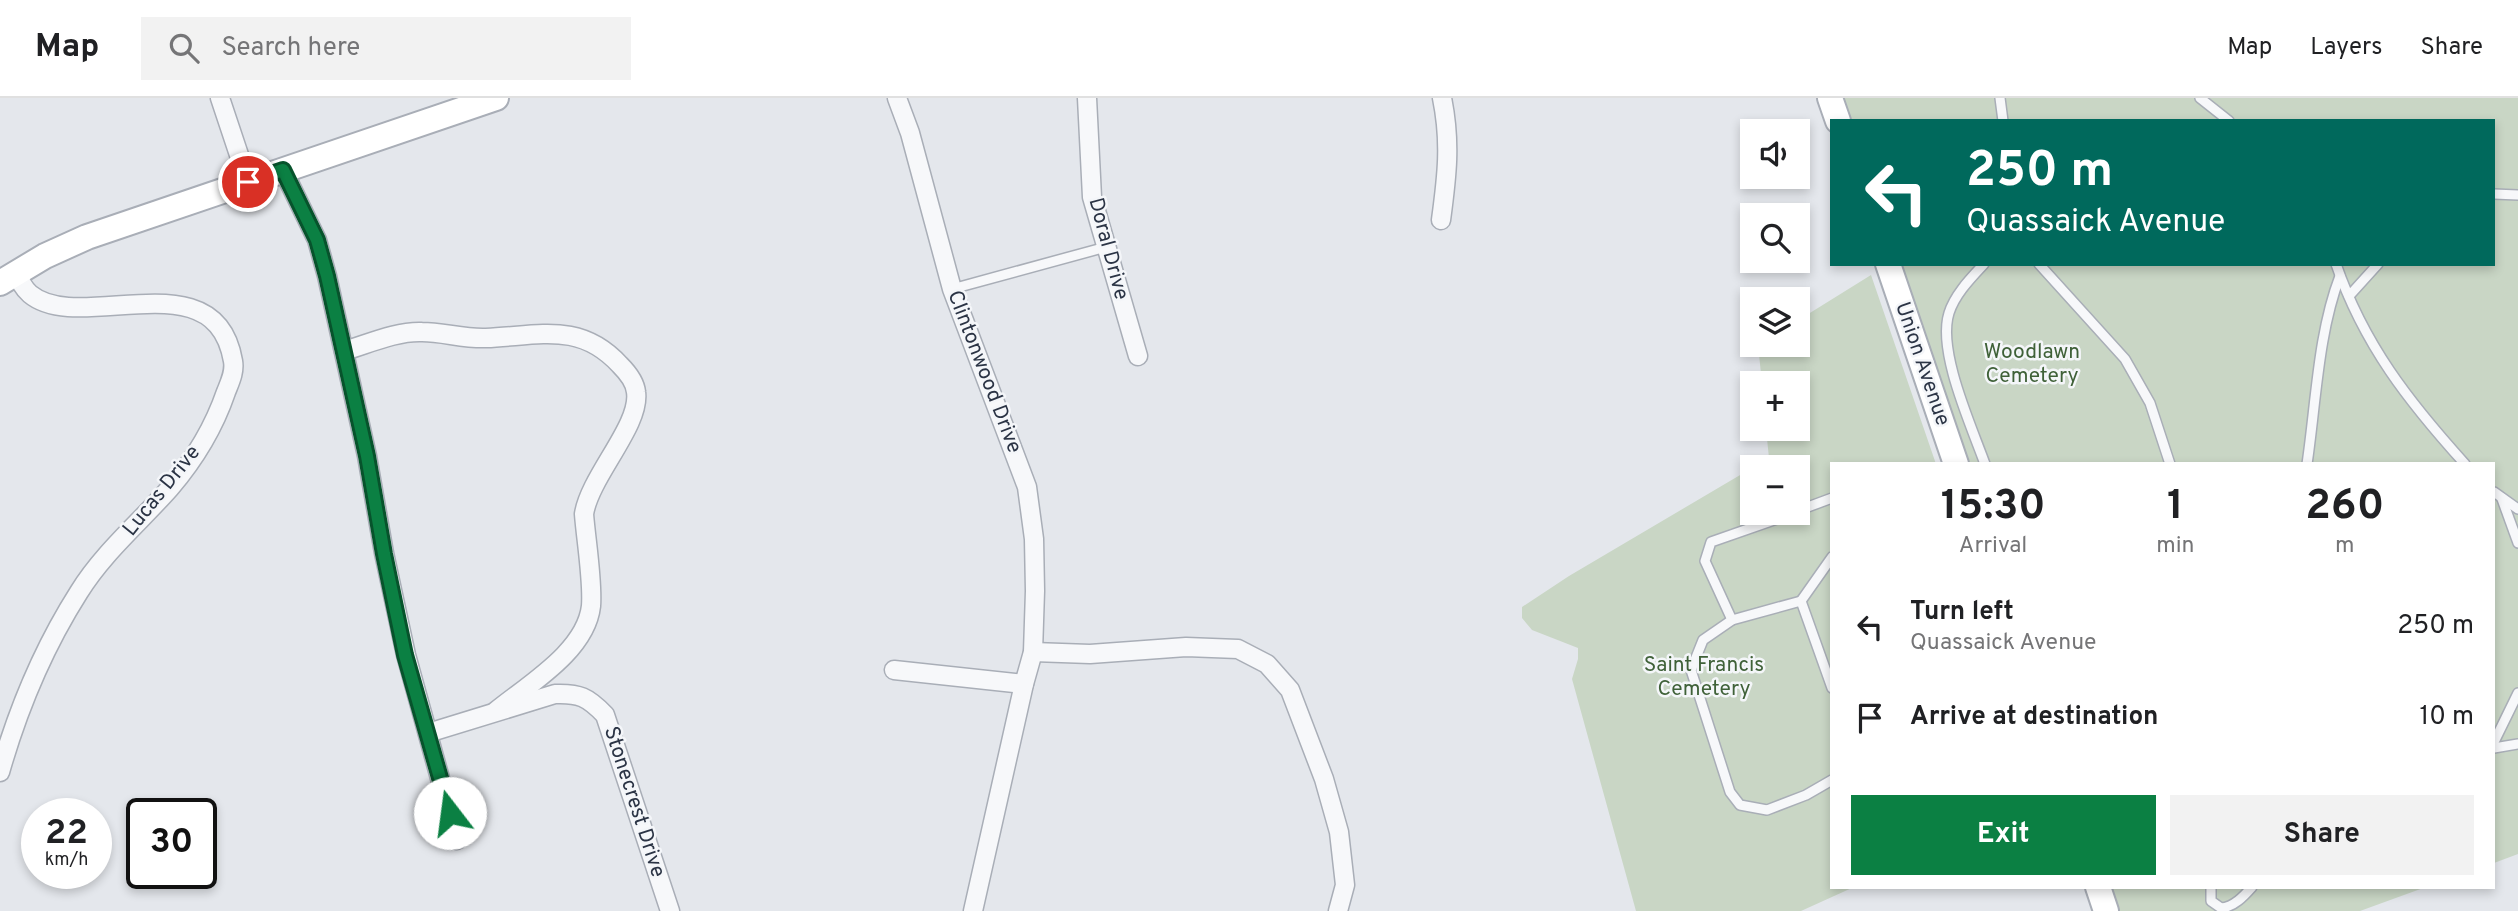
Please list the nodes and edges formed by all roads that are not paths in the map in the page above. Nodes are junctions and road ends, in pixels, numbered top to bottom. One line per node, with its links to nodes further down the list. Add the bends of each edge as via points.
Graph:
1 (220, 98): 13 (street)
2 (496, 98): 12 (main road)
3 (897, 98): 25 (street, Clintonwood Drive)
4 (1087, 98): 17 (street, Doral Drive, via 1092,197)
5 (1442, 98): 16 (street, via 1448,162)
6 (1830, 98): 9 (main road)
7 (2000, 98): 10 (lane)
8 (2200, 98): 11 (lane)
9 (1837, 119)
10 (2003, 119)
11 (2226, 119)
12 (283, 170): 13 (main road); 27 (street, via 317,240)
13 (248, 182): 24 (main road, via 88,237)
14 (2495, 194): 15 (lane)
15 (2518, 195)
16 (1441, 220)
17 (1106, 247): 25 (lane); 28 (street, Doral Drive)
18 (1889, 266): 29 (main road, Union Avenue)
19 (1982, 266): 30 (lane, via 1955,299 1946,334 1948,354)
20 (2041, 266): 31 (lane, via 2125,359 2150,403)
21 (2337, 266): 23 (lane)
22 (2376, 266): 26 (lane)
23 (2340, 276): 26 (lane); 32 (lane, via 2324,339)
24 (8, 278): 54 (street, Lucas Drive, via 48,303 75,307 180,305 205,316 223,334 233,371 220,411 194,458 76,597 34,674)
25 (951, 289): 44 (street, Clintonwood Drive, via 1027,487 1034,539)
26 (2349, 296): 33 (lane, via 2399,387)
27 (344, 351): 49 (street, via 420,331 482,338 569,334 597,344 628,373 636,393 632,417 586,502 591,605 585,629 571,650); 50 (street, via 405,655)
28 (1138, 356)
29 (1955, 462)
30 (1984, 462)
31 (2169, 462)
32 (2307, 462)
33 (2463, 462)
34 (2495, 493): 36 (lane)
35 (1830, 499): 37 (lane)
36 (2502, 499): 38 (lane); 40 (lane)
37 (1810, 507)
38 (2518, 509)
39 (1759, 525): 43 (lane, via 1711,542 1705,561)
40 (2518, 543)
41 (1830, 560): 42 (lane)
42 (1801, 601): 43 (lane); 46 (lane)
43 (1732, 620): 55 (lane, via 1703,640 1690,670 1730,792 1740,805 1767,810)
44 (1033, 652): 47 (street, Clintonwood Drive); 62 (street, via 1238,649 1267,664 1290,690 1328,793 1339,832 1345,885)
45 (894, 670): 47 (street)
46 (1830, 682)
47 (1024, 684): 61 (street, Clintonwood Drive)
48 (2518, 693): 51 (lane)
49 (496, 711): 50 (street, Stonecrest Drive); 60 (street, Stonecrest Drive, via 575,693 605,715)
50 (428, 733): 56 (street)
51 (2495, 740)
52 (2518, 744): 53 (lane)
53 (2495, 748)
54 (0, 772)
55 (1830, 781)
56 (457, 840)
57 (2099, 889): 63 (main road)
58 (2211, 889): 59 (lane, via 2211,901 2221,908)
59 (2250, 889)
60 (670, 911)
61 (973, 911)
62 (1338, 911)
63 (2106, 911)

